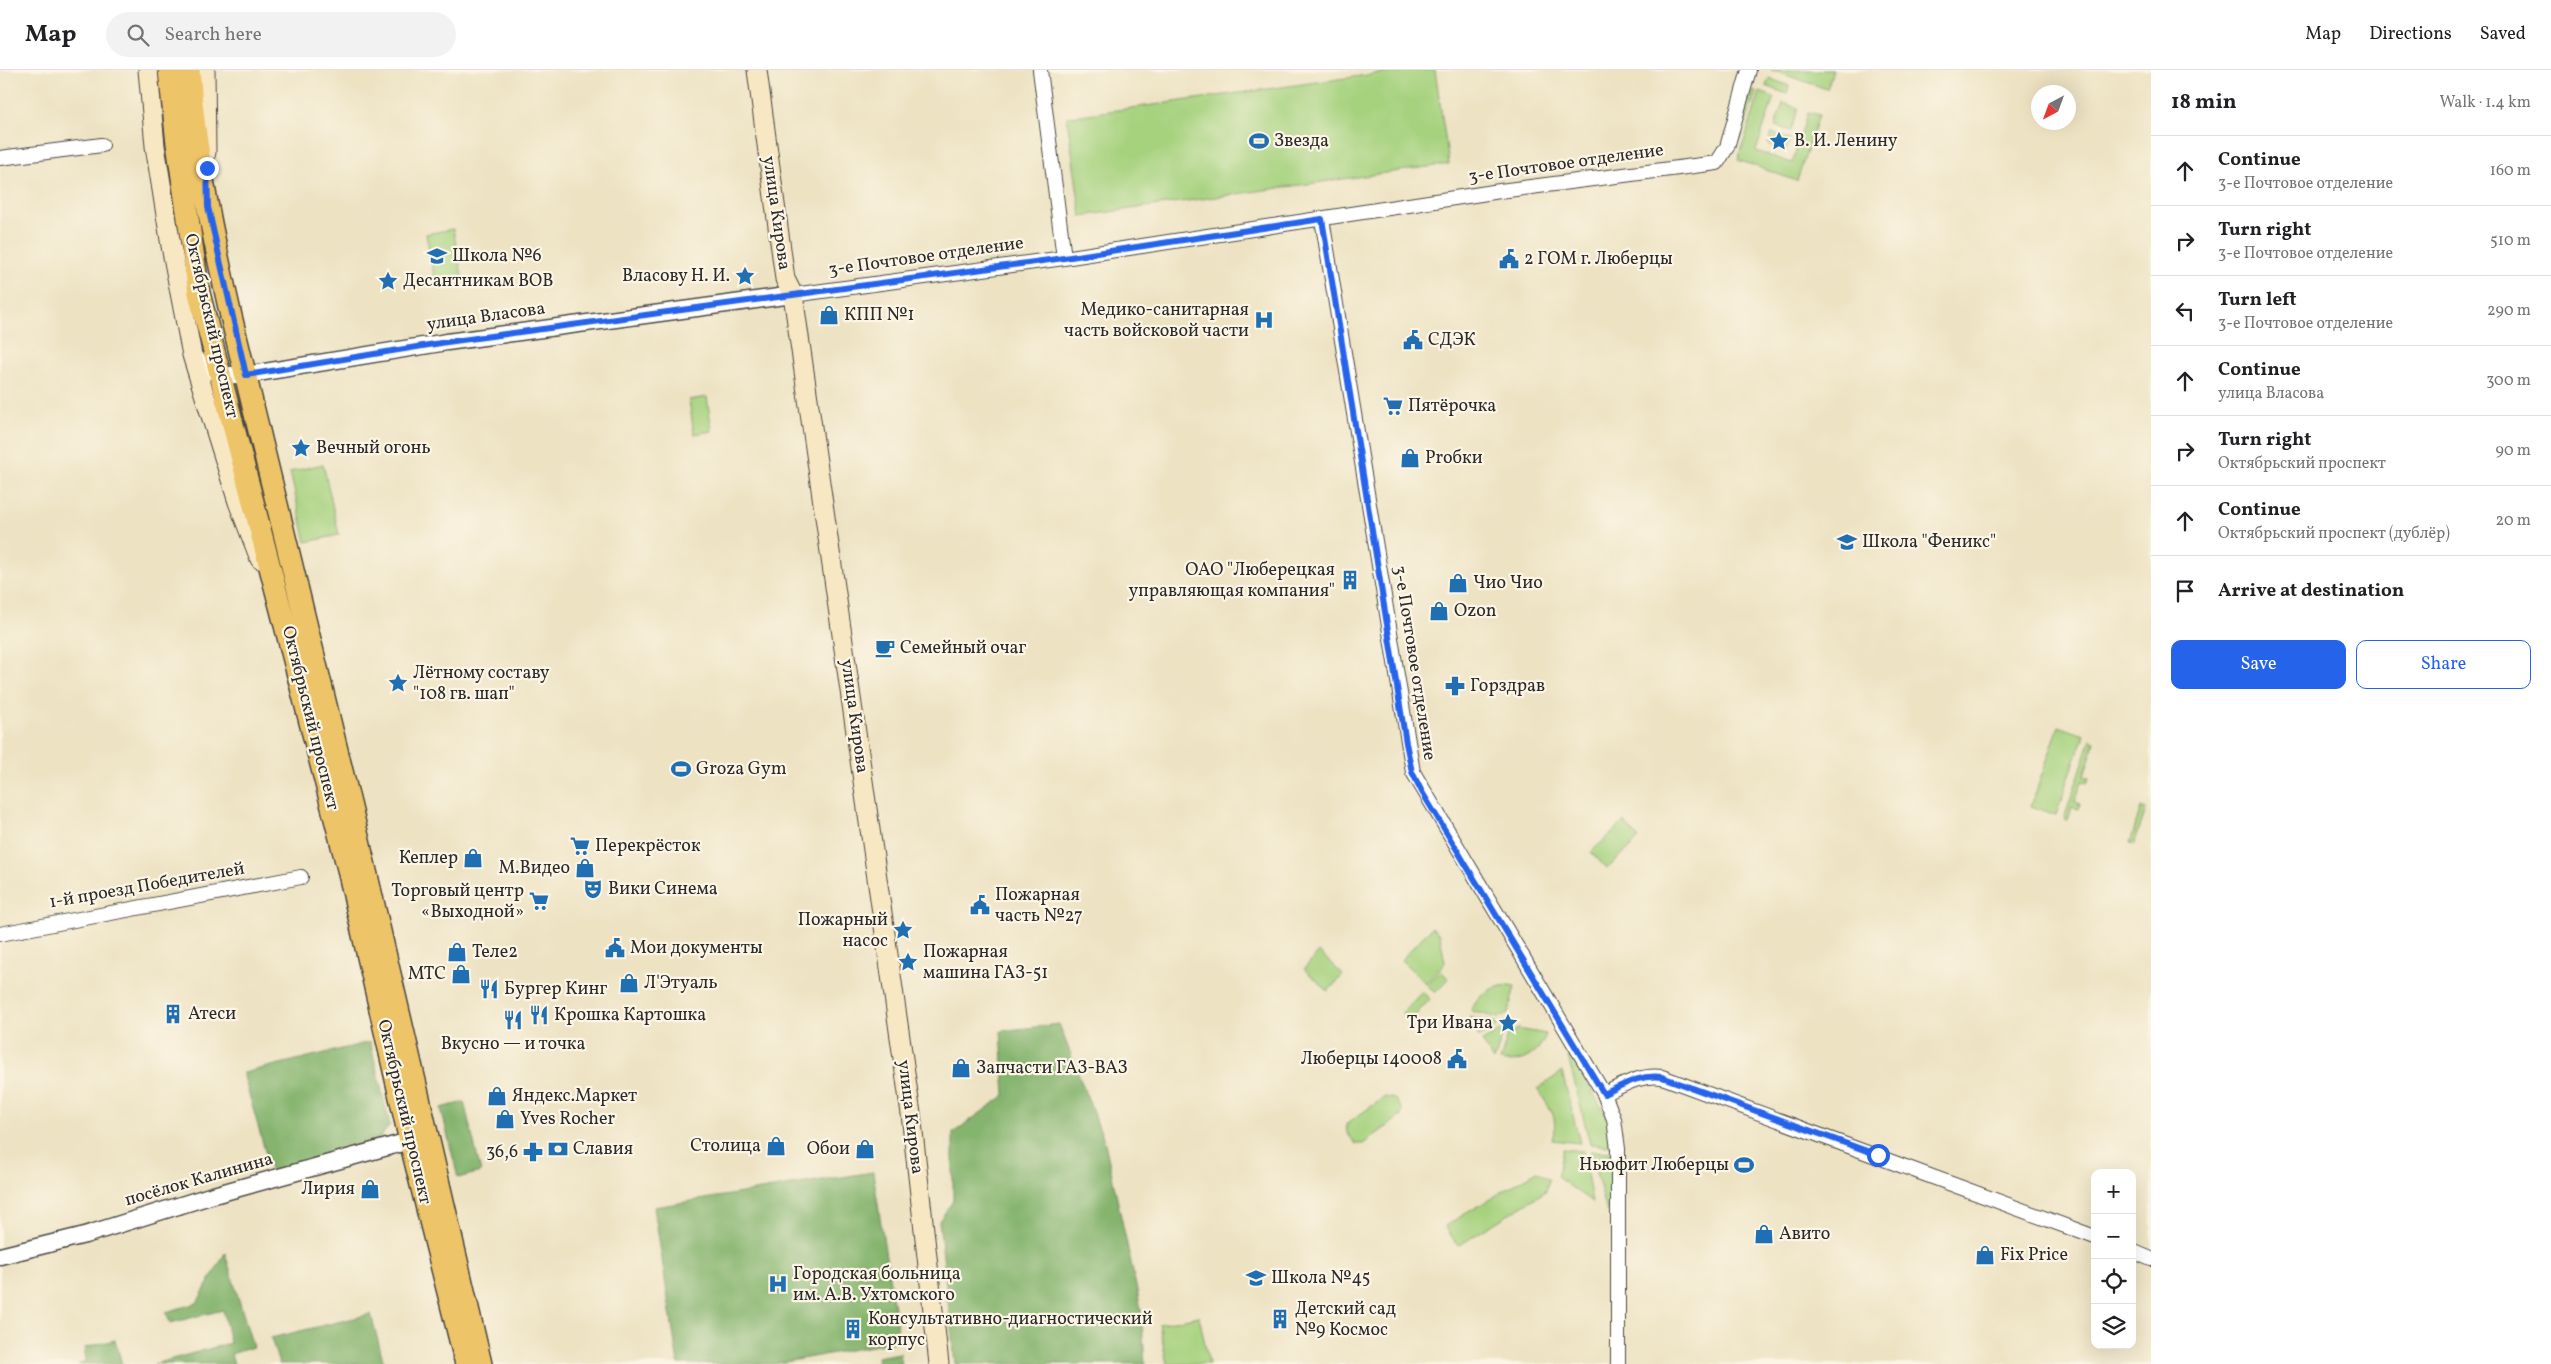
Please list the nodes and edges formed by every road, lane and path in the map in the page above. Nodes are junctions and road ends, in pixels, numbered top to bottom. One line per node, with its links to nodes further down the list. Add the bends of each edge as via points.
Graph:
1 (148, 70): 14 (main road, via 170,246)
2 (170, 70): 16 (main road, Октябрьский проспект, via 176,143 199,293)
3 (189, 70): 10 (main road, Октябрьский проспект, via 196,141)
4 (205, 70): 10 (main road)
5 (757, 70): 13 (main road, улица Кирова, via 785,279)
6 (1040, 70): 12 (street)
7 (1750, 70): 11 (street, 3-е Почтовое отделение, via 1726,147 1717,163 1500,191)
8 (102, 145): 9 (street)
9 (0, 158)
10 (208, 207): 15 (main road, Октябрьский проспект)
11 (1322, 219): 12 (street, 3-е Почтовое отделение); 20 (street, 3-е Почтовое отделение, via 1412,772)
12 (1064, 258): 13 (street, 3-е Почтовое отделение)
13 (794, 295): 15 (street, улица Власова, via 447,342); 28 (main road, улица Кирова, via 911,1114)
14 (192, 355): 16 (street); 17 (main road, via 238,502)
15 (246, 375): 16 (street, улица Власова); 21 (main road, Октябрьский проспект, via 355,824)
16 (220, 376): 17 (main road, Октябрьский проспект)
17 (290, 640): 21 (main road, Октябрьский проспект)
18 (301, 877): 19 (street, 1-й проезд Победителей)
19 (0, 934)
20 (1604, 1094): 22 (street, via 1650,1075 1662,1077); 29 (street, 3-е Почтовое отделение, via 1617,1135)
21 (418, 1139): 24 (street, посёлок Калинина, via 210,1196 86,1235); 26 (main road, Октябрьский проспект); 27 (main road, Октябрьский проспект)
22 (2091, 1236)
23 (2136, 1253): 25 (street)
24 (0, 1256)
25 (2151, 1259)
26 (466, 1364)
27 (481, 1364)
28 (939, 1364)
29 (1618, 1364)

